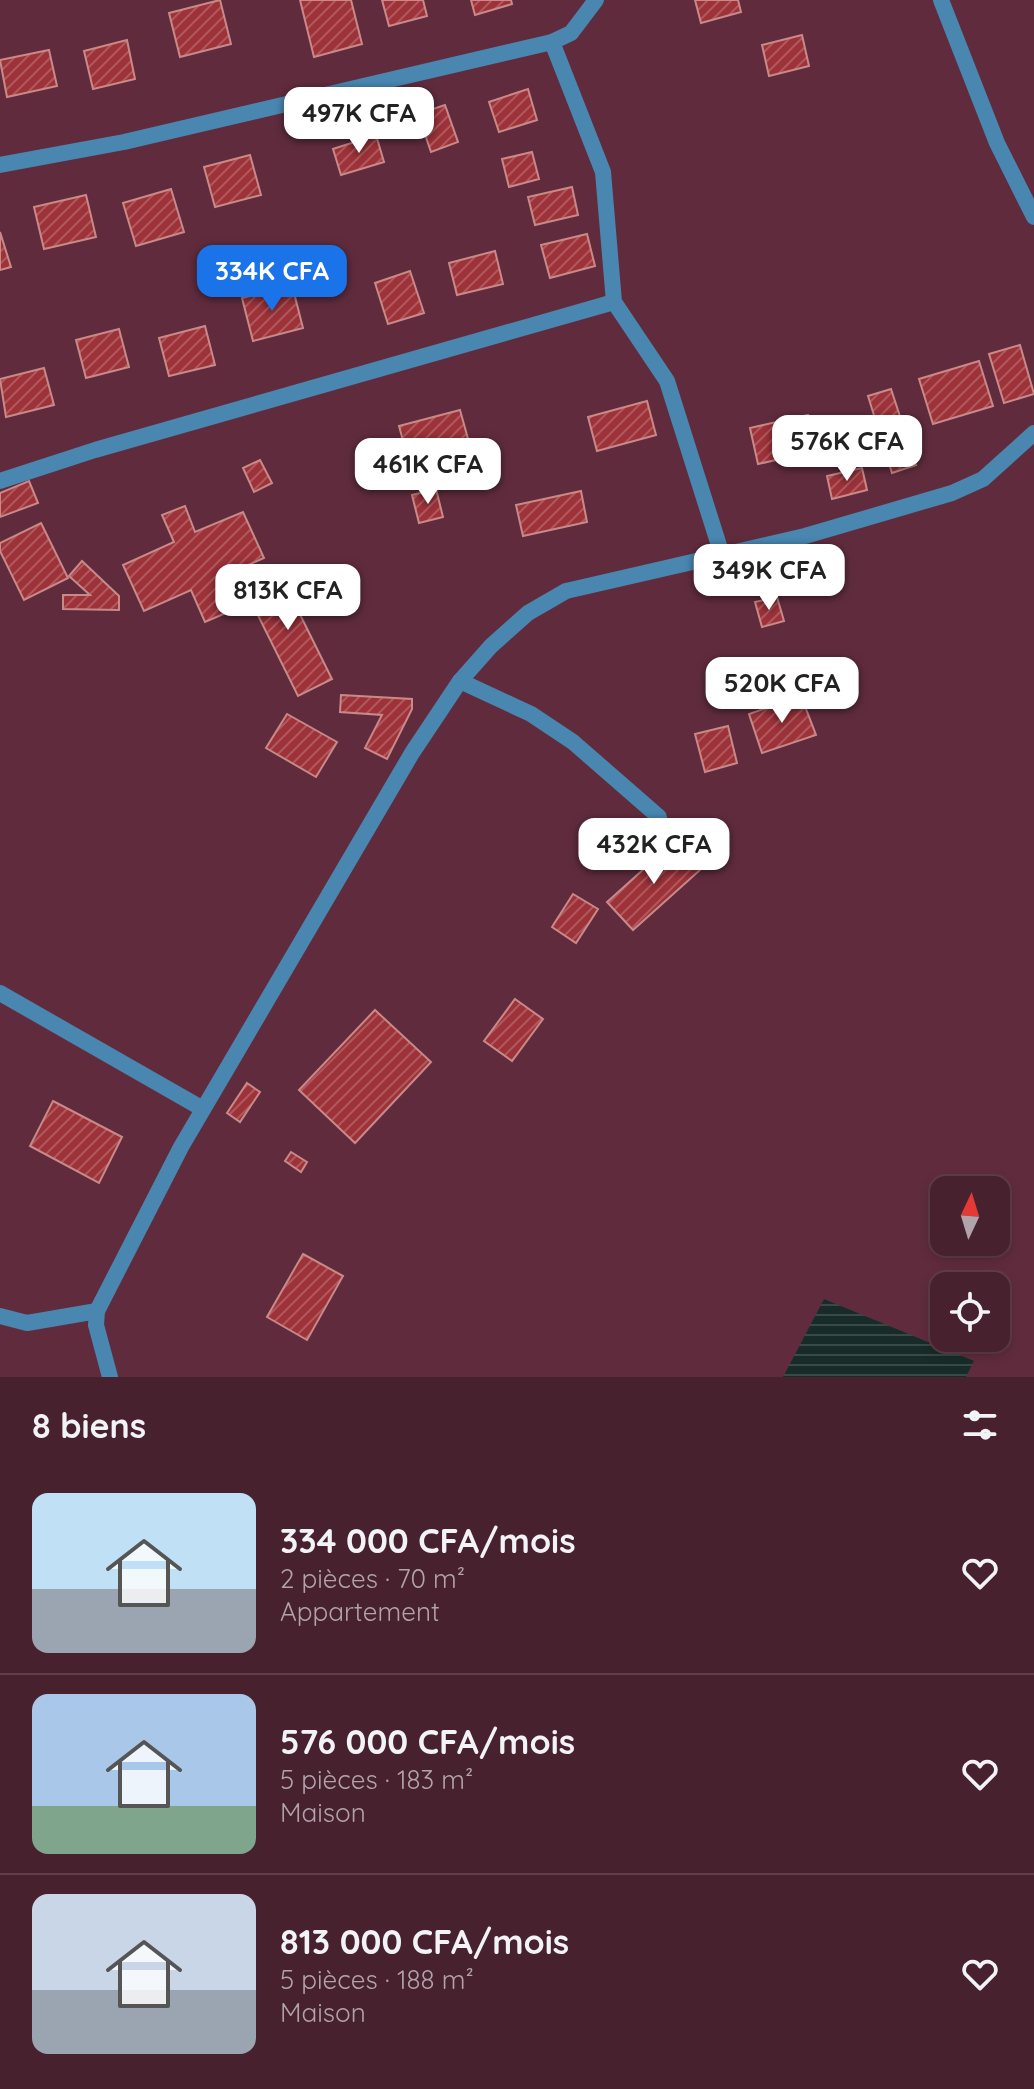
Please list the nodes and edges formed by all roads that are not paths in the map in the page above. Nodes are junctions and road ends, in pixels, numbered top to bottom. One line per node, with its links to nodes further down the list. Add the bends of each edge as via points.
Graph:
1 (596, 0): 3 (street, via 571,33)
2 (941, 0): 5 (street, via 997,143)
3 (552, 42): 4 (street, via 155,135); 6 (street, via 603,172)
4 (0, 165)
5 (1034, 217)
6 (614, 302): 8 (street); 9 (street, via 667,381)
7 (1034, 433): 9 (street, via 983,479 952,493)
8 (0, 481)
9 (722, 555): 10 (street, via 566,591 528,613)
10 (460, 681): 11 (street, via 531,714 573,742); 13 (street, via 412,753)
11 (659, 817)
12 (0, 993): 13 (street)
13 (203, 1109): 14 (street)
14 (97, 1311): 15 (street, via 27,1323); 16 (street)
15 (0, 1316)
16 (110, 1377)

